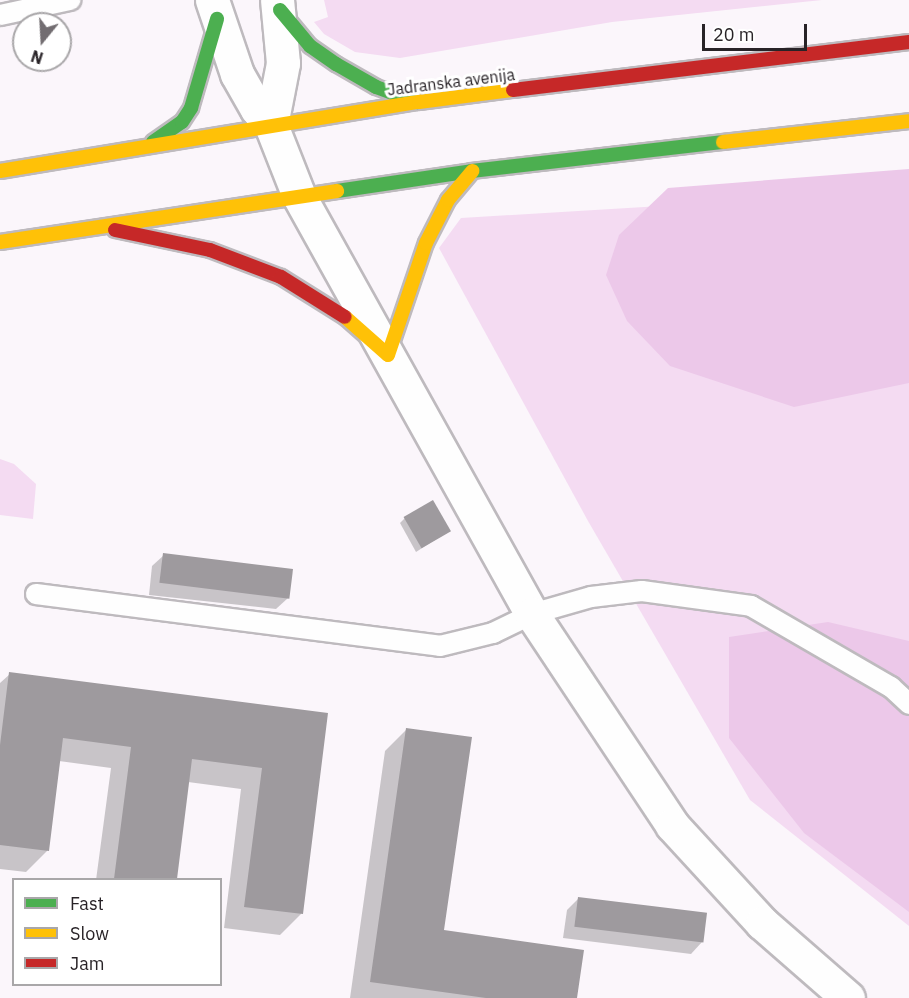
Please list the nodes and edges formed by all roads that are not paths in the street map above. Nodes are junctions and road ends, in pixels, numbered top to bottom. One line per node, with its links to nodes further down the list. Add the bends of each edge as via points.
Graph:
1 (70, 0): 4 (lane)
2 (278, 5): 6 (main road, via 310,46 336,64 376,87); 8 (street, via 283,63)
3 (214, 10): 8 (street, via 246,93); 9 (main road, via 191,108 182,122)
4 (0, 15)
5 (909, 42): 6 (main road, Jadranska avenija)
6 (419, 102): 8 (main road, Jadranska avenija)
7 (909, 121): 11 (main road)
8 (271, 125): 9 (main road, Jadranska avenija); 12 (street)
9 (146, 146): 10 (main road, Jadranska avenija)
10 (0, 171)
11 (472, 171): 12 (main road); 15 (main road, via 448,200 426,243)
12 (299, 195): 13 (main road); 15 (street)
13 (93, 226): 14 (main road); 15 (main road, via 210,250 281,277 333,307)
14 (0, 242)
15 (388, 355): 17 (street)
16 (36, 594): 17 (lane, via 440,645 493,633)
17 (532, 614): 18 (lane, via 591,597 642,591 751,606 891,687); 19 (street, via 672,825 762,923)
18 (909, 704)
19 (848, 998)

